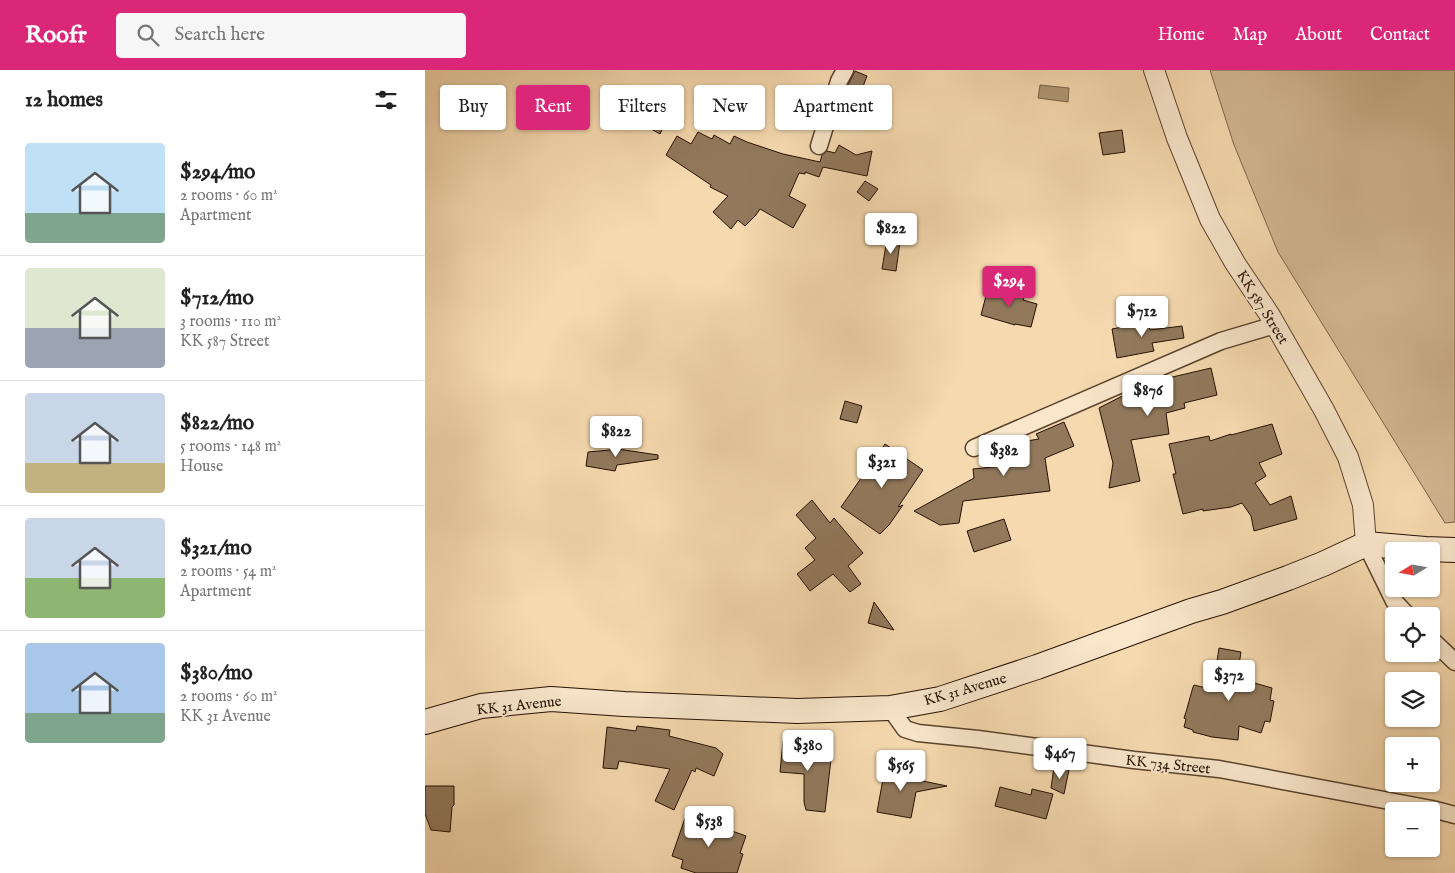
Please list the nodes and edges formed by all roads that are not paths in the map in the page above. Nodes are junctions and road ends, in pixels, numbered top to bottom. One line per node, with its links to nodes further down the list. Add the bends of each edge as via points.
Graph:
1 (845, 70): 3 (street)
2 (1154, 70): 4 (street, KK 587 Street, via 1210,219)
3 (819, 146)
4 (1275, 325): 5 (street, via 1221,341); 6 (street, KK 587 Street, via 1348,457 1363,505)
5 (974, 448)
6 (1366, 544): 7 (main road, KK 31 Avenue); 8 (street, via 1393,601); 11 (main road, KK 31 Avenue, via 1288,578 993,682 940,699)
7 (1455, 550)
8 (1399, 607)
9 (1440, 648): 10 (street)
10 (1455, 662)
11 (890, 708): 12 (main road, KK 31 Avenue, via 797,711 551,699 481,706); 13 (street, KK 734 Street, via 905,729 917,733 1219,769)
12 (425, 722)
13 (1455, 815)

